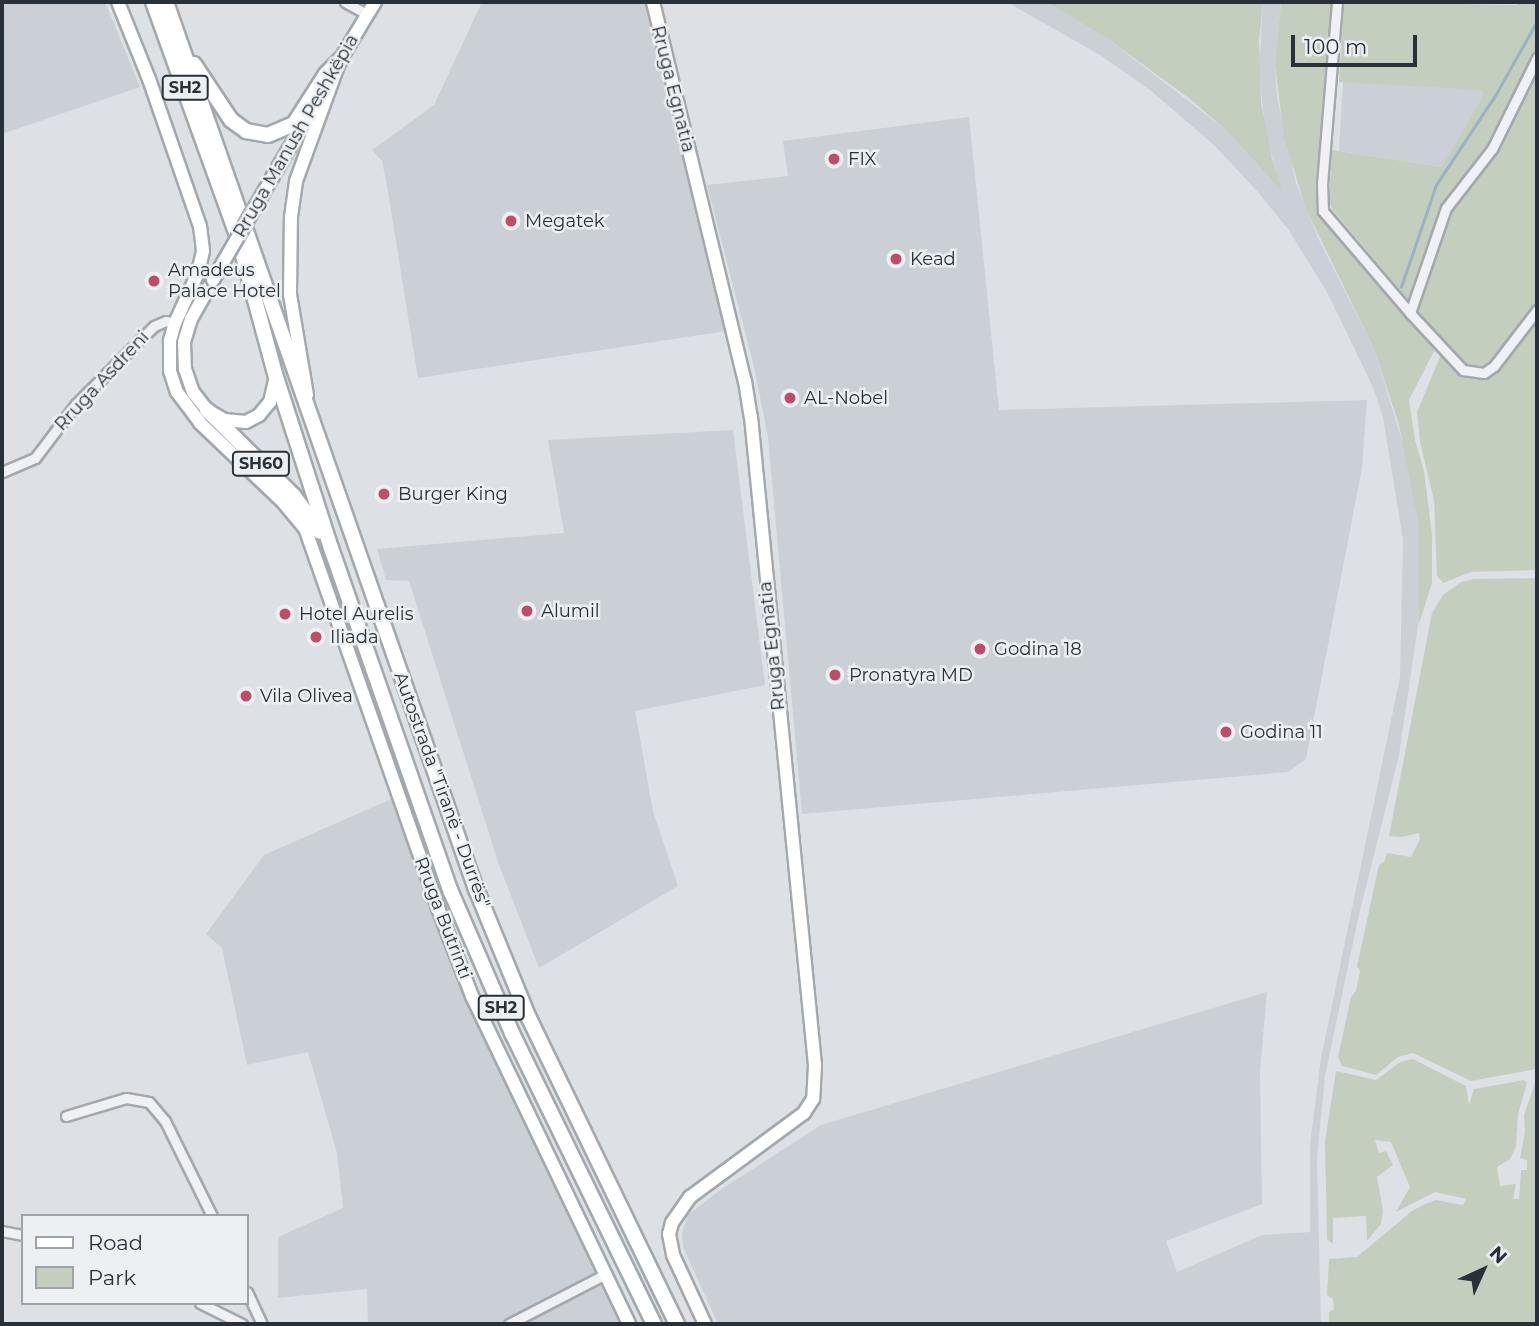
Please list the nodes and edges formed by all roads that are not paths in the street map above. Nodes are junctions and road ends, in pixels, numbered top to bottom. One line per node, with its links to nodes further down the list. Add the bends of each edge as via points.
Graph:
1 (118, 2): 15 (main road, via 200,226 198,273)
2 (153, 2): 16 (highway, Autostrada "Tiranë - Durrës" / SH2, via 239,241)
3 (166, 2): 10 (highway, Autostrada "Tiranë - Durrës" / SH2)
4 (345, 2): 9 (street, Rruga Manush Peshkëpia)
5 (374, 2): 9 (main road, Rruga Manush Peshkëpia / SH60)
6 (381, 2): 9 (main road)
7 (653, 2): 35 (main road, Rruga Egnatia, via 751,417 815,1065 815,1092 809,1108 690,1197 677,1212 669,1234 673,1255)
8 (1337, 2): 14 (street, via 1323,211)
9 (367, 14): 12 (main road, Rruga Manush Peshkëpia / SH60)
10 (187, 55): 12 (highway, via 231,120 259,135 277,134 294,124); 17 (highway, Autostrada "Tiranë - Durrës" / SH2)
11 (1537, 58): 14 (street, via 1492,149 1446,208)
12 (340, 60): 17 (main road, via 296,181 291,217 290,294); 18 (main road, Rruga Manush Peshkëpia / SH60, bridge, via 191,319 183,354 193,392)
13 (1537, 310): 14 (street, via 1511,348 1484,373 1464,370)
14 (1410, 313)
15 (175, 323): 19 (street, Rruga Asdreni, via 154,326 76,404 35,458); 20 (main road, via 169,361 182,401)
16 (276, 377): 18 (main road, via 270,402 250,420 231,422); 21 (highway, Autostrada "Tiranë - Durrës" / SH2)
17 (307, 403): 34 (highway, Autostrada "Tiranë - Durrës" / SH2, via 476,889 518,992)
18 (207, 410): 20 (highway, SH60, via 294,496)
19 (2, 472)
20 (309, 525): 21 (highway); 26 (main road, Rruga Butrinti, via 336,615 472,996)
21 (331, 548): 33 (highway, Autostrada "Tiranë - Durrës" / SH2, via 451,892 512,1033)
22 (66, 1116): 23 (street, via 126,1098 149,1102 165,1121)
23 (211, 1214)
24 (2, 1231): 25 (street)
25 (21, 1235)
26 (604, 1275): 31 (street); 32 (main road, Rruga Butrinti)
27 (248, 1294): 30 (street)
28 (204, 1305): 29 (street)
29 (242, 1324)
30 (262, 1324)
31 (509, 1324)
32 (629, 1324)
33 (654, 1324)
34 (677, 1324)
35 (705, 1324)

